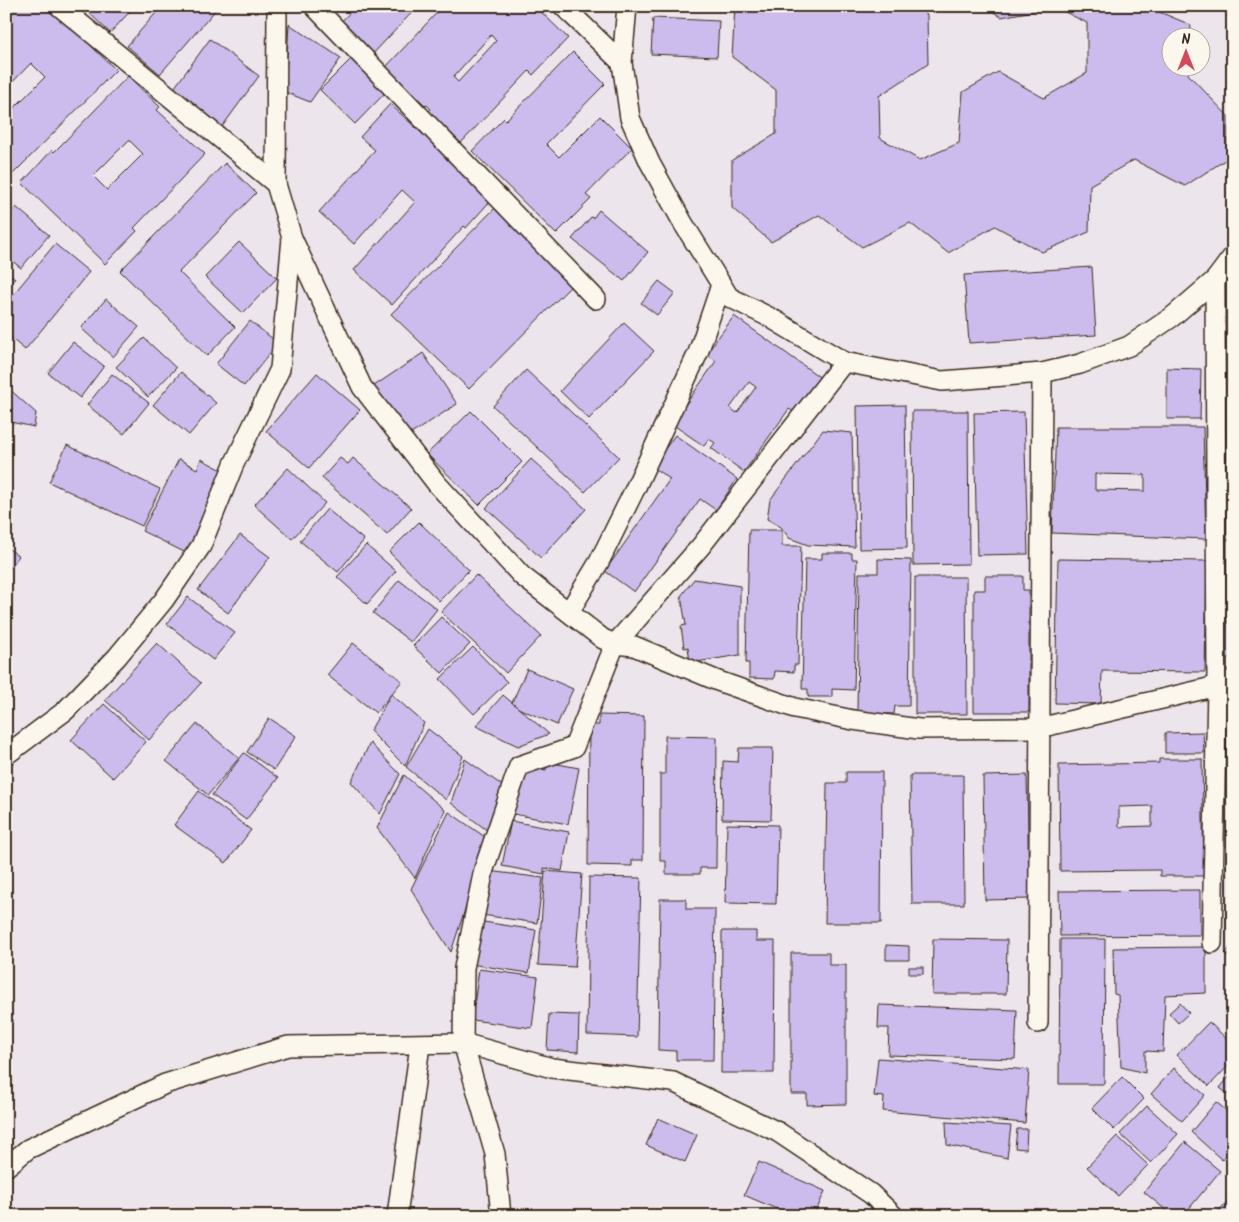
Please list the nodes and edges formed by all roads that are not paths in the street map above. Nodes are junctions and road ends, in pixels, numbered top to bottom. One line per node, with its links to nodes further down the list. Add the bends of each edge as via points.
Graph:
1 (58, 6): 7 (street)
2 (277, 6): 7 (street)
3 (314, 6): 12 (street)
4 (563, 6): 6 (street)
5 (627, 6): 6 (street)
6 (622, 63): 11 (street, via 630,118 650,163)
7 (276, 184): 8 (street)
8 (292, 238): 15 (street, via 362,387 437,484 522,576); 19 (street, via 280,368 234,464 200,546 164,600 117,657 65,711)
9 (1233, 256): 10 (street)
10 (1215, 280): 14 (street, via 1172,317 1129,346 1080,364); 17 (street)
11 (722, 285): 13 (street, via 728,297 771,318); 15 (street, via 698,353 634,491 599,562)
12 (596, 299)
13 (844, 362): 14 (street, via 942,381); 16 (street, via 701,546)
14 (1042, 373): 18 (street)
15 (569, 612): 16 (street, via 603,639)
16 (615, 644): 18 (street, via 634,646 795,708 853,720 919,729); 22 (street, via 574,747 519,766 484,869 464,968)
17 (1225, 683): 18 (street); 20 (street)
18 (1039, 728): 21 (street)
19 (6, 755)
20 (1212, 943)
21 (1038, 1023)
22 (463, 1043): 23 (street); 26 (street, via 495,1154); 27 (street, via 552,1068 673,1082 778,1132 871,1194)
23 (420, 1045): 24 (street, via 288,1046 165,1084 28,1149); 25 (street)
24 (6, 1167)
25 (397, 1216)
26 (501, 1216)
27 (894, 1216)

